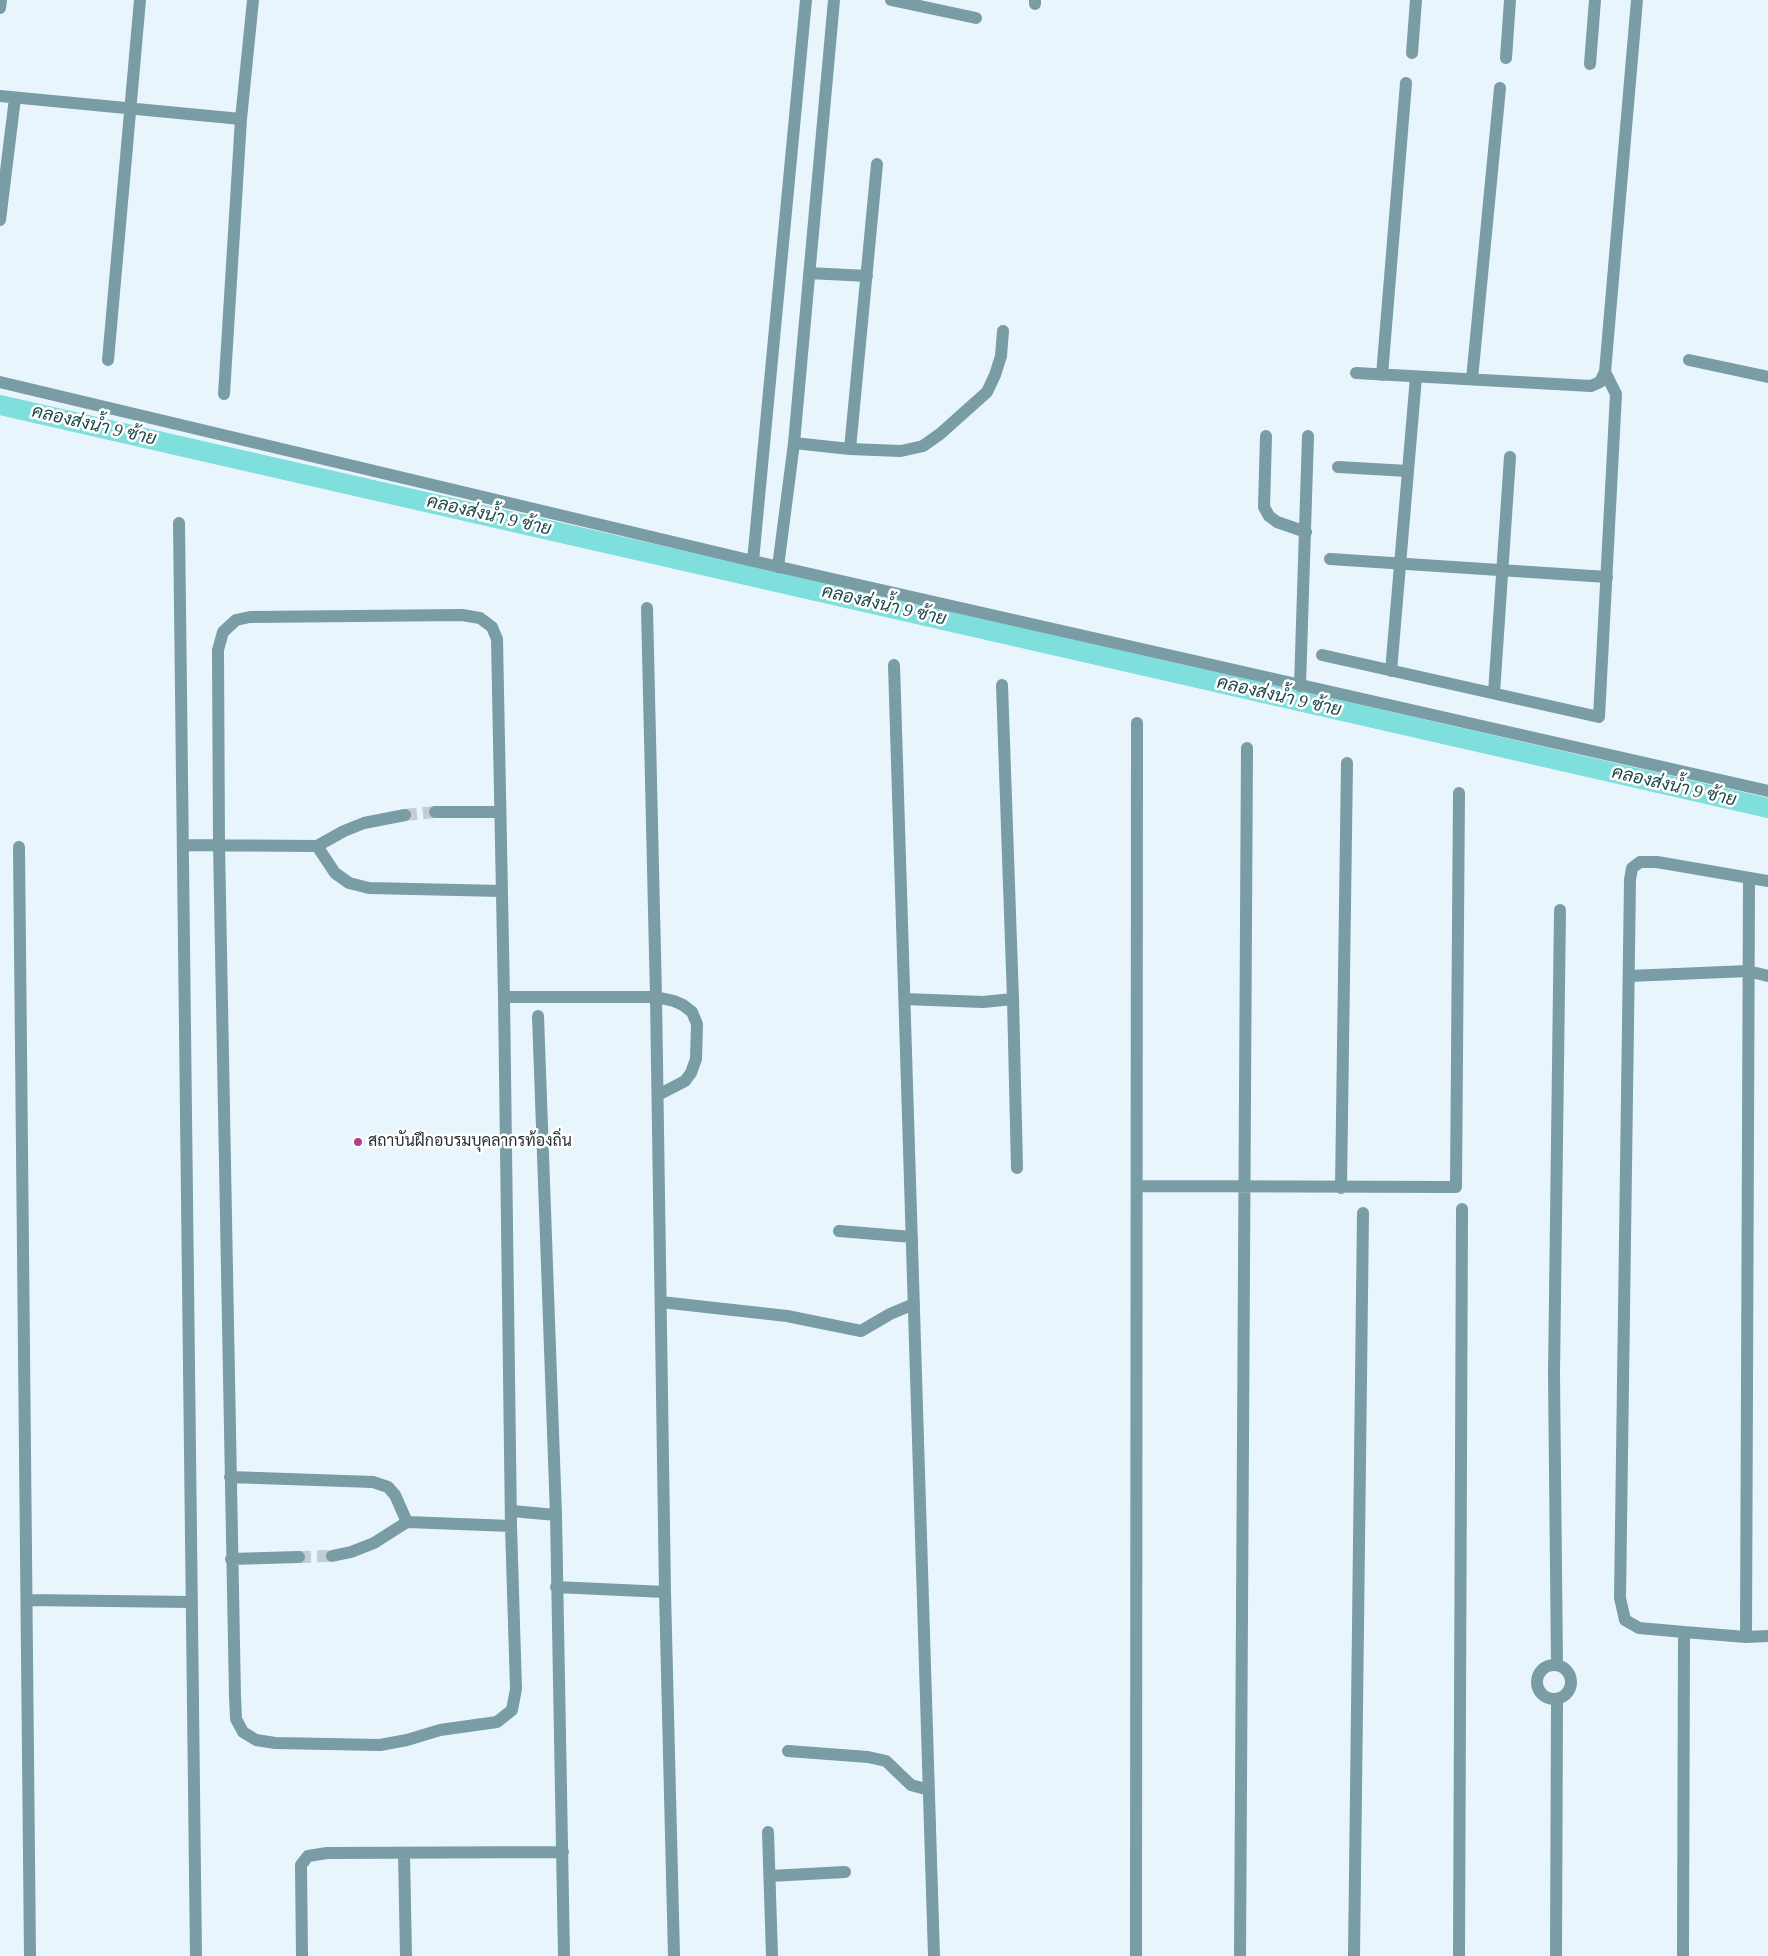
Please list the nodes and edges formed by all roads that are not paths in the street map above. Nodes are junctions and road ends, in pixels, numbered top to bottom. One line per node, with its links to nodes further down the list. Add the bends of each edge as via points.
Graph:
1 (1, 0): 11 (street)
2 (140, 0): 20 (street)
3 (253, 0): 21 (street)
4 (806, 0): 47 (street)
5 (834, 0): 24 (street)
6 (891, 0): 12 (street)
7 (1416, 0): 13 (street)
8 (1510, 0): 14 (street)
9 (1595, 0): 15 (street)
10 (1637, 0): 29 (street)
11 (0, 8)
12 (976, 18)
13 (1412, 53)
14 (1506, 58)
15 (1590, 64)
16 (1406, 83): 31 (street)
17 (1500, 88): 34 (street)
18 (0, 96): 19 (street)
19 (15, 98): 20 (street); 23 (street)
20 (131, 108): 21 (street); 27 (street)
21 (241, 119): 36 (street)
22 (877, 164): 25 (street)
23 (0, 220)
24 (809, 273): 25 (street); 39 (street)
25 (867, 276): 40 (street)
26 (1003, 331): 40 (street, via 1001,356 987,392 940,434 923,446 901,451)
27 (108, 360)
28 (1690, 360): 33 (street)
29 (1605, 372): 34 (street, via 1600,382 1591,386); 51 (street, via 1616,394)
30 (1356, 373): 31 (street)
31 (1382, 375): 32 (street)
32 (1416, 376): 34 (street); 43 (street)
33 (1768, 377)
34 (1472, 380)
35 (0, 382): 47 (street)
36 (224, 394)
37 (1266, 436): 45 (street, via 1264,507 1277,522)
38 (1308, 436): 45 (street)
39 (794, 443): 40 (street); 49 (street)
40 (850, 449)
41 (1510, 457): 50 (street)
42 (1338, 467): 43 (street)
43 (1408, 471): 48 (street)
44 (179, 523): 68 (street)
45 (1306, 532): 57 (street)
46 (1330, 559): 48 (street)
47 (753, 561): 49 (street)
48 (1400, 564): 50 (street); 55 (street)
49 (778, 567): 57 (street)
50 (1502, 571): 51 (street); 58 (street)
51 (1606, 578): 58 (street, via 1599,717)
52 (647, 608): 79 (street)
53 (1322, 655): 55 (street)
54 (894, 666): 80 (street)
55 (1391, 670): 58 (street)
56 (1002, 685): 81 (street)
57 (1300, 686): 62 (street)
58 (1494, 693)
59 (1137, 723): 85 (street)
60 (1247, 748): 86 (street)
61 (1347, 763): 87 (street)
62 (1768, 791)
63 (1459, 793): 87 (street, via 1456,1187)
64 (435, 812): 65 (street)
65 (500, 812): 67 (street, via 497,639 492,626 480,618 462,615 250,617 236,620 223,632 218,650); 73 (street)
66 (405, 815): 69 (street, via 364,823)
67 (220, 844): 68 (street); 69 (street); 94 (street)
68 (182, 845): 105 (street)
69 (317, 846): 73 (street, via 335,873 350,883 369,888)
70 (19, 848): 104 (street)
71 (1749, 878): 72 (street); 75 (street); 76 (street, via 1657,862 1640,862 1632,868)
72 (1768, 881)
73 (502, 891): 78 (street)
74 (1560, 910): 109 (street, via 1554,1374)
75 (1748, 971): 76 (street); 77 (street); 108 (street)
76 (1629, 976): 106 (street, via 1620,1598 1625,1620 1639,1628)
77 (1768, 976)
78 (504, 997): 79 (street); 95 (street)
79 (656, 997): 83 (street); 83 (street, via 683,1005 692,1012 697,1024 696,1058 691,1073 685,1081)
80 (905, 999): 81 (street, via 956,1002); 91 (street)
81 (1013, 999): 84 (street)
82 (538, 1016): 96 (street)
83 (658, 1095): 92 (street)
84 (1017, 1168)
85 (1137, 1186): 86 (street); 126 (street)
86 (1244, 1188): 87 (street); 127 (street)
87 (1341, 1188)
88 (1462, 1209): 129 (street)
89 (1363, 1213): 128 (street)
90 (839, 1231): 91 (street)
91 (912, 1237): 93 (street)
92 (661, 1302): 93 (street, via 787,1316 861,1331); 103 (street)
93 (914, 1304): 112 (street)
94 (230, 1477): 97 (street, via 372,1482 388,1487); 101 (street)
95 (512, 1511): 96 (street); 98 (street)
96 (556, 1515): 102 (street)
97 (407, 1522): 98 (street); 99 (street, via 374,1543)
98 (511, 1526): 101 (street, via 516,1690 512,1710 497,1722 440,1730 380,1745 275,1743 256,1740 243,1732 236,1719)
99 (332, 1556)
100 (299, 1557): 101 (street)
101 (231, 1559)
102 (556, 1587): 103 (street); 114 (street)
103 (665, 1592): 123 (street)
104 (27, 1600): 105 (street); 118 (street)
105 (191, 1602): 119 (street)
106 (1684, 1632): 108 (street); 131 (street)
107 (1768, 1636): 108 (street)
108 (1746, 1637)
109 (1557, 1665): 110 (street, via 1565,1668 1572,1682 1570,1690); 110 (street, via 1542,1670 1537,1686 1548,1699)
110 (1557, 1700): 130 (street)
111 (788, 1751): 112 (street, via 886,1761 910,1785)
112 (929, 1790): 125 (street)
113 (768, 1832): 117 (street)
114 (563, 1852): 115 (street); 122 (street)
115 (404, 1853): 120 (street, via 308,1856 302,1865); 121 (street)
116 (845, 1872): 117 (street)
117 (770, 1876): 124 (street)
118 (30, 1956)
119 (196, 1956)
120 (302, 1956)
121 (406, 1956)
122 (564, 1956)
123 (674, 1956)
124 (772, 1956)
125 (934, 1956)
126 (1136, 1956)
127 (1240, 1956)
128 (1354, 1956)
129 (1459, 1956)
130 (1556, 1956)
131 (1683, 1956)

